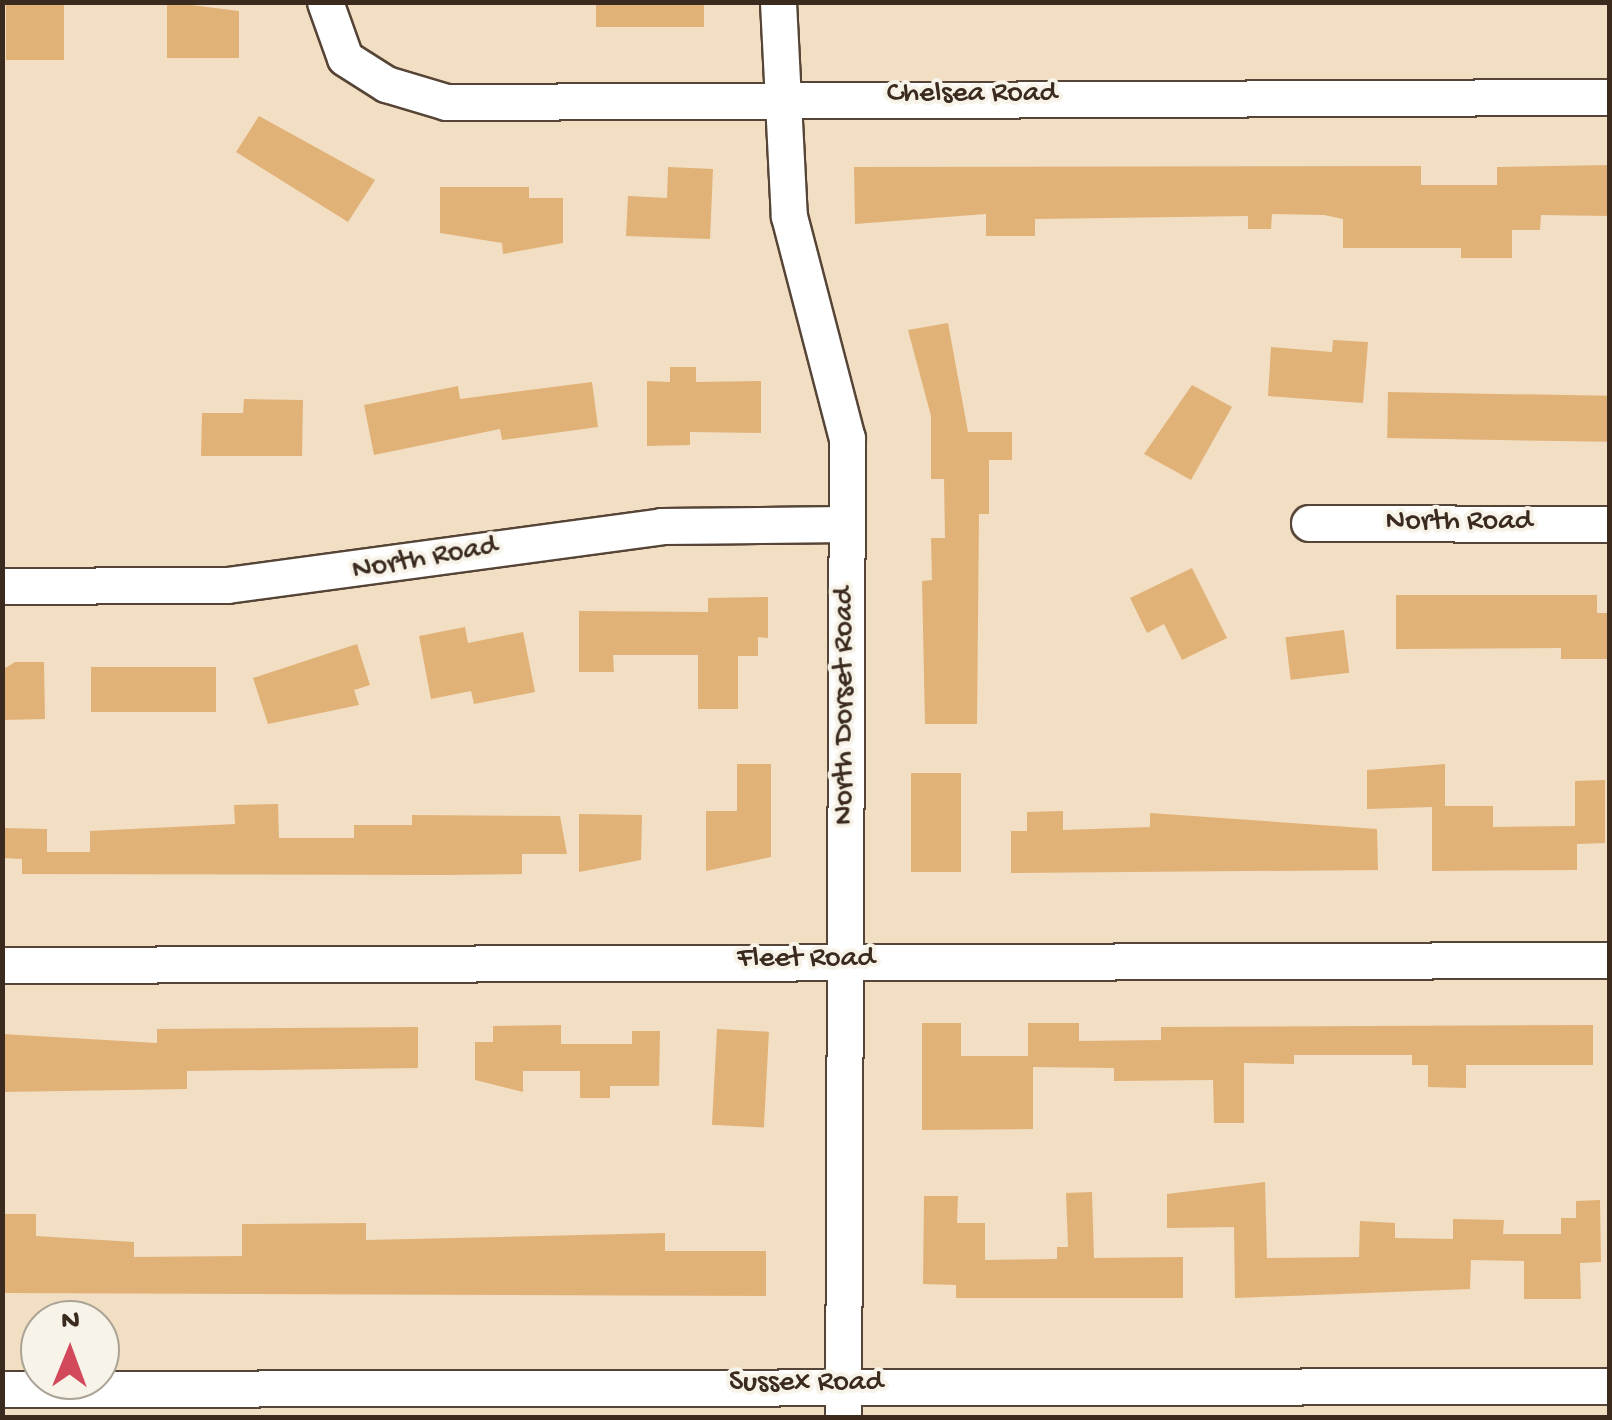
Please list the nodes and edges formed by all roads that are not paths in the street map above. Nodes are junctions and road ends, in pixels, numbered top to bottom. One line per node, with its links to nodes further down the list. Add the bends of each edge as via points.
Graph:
1 (325, 2): 3 (street, Chelsea Road, via 345,58 386,84 446,102)
2 (778, 2): 3 (street, North Dorset Road)
3 (780, 94): 4 (street, Chelsea Road); 6 (street, North Dorset Road, via 789,216 844,420)
4 (1610, 97)
5 (1309, 523): 7 (street, North Road)
6 (846, 524): 8 (street, North Road, via 661,526 227,585); 9 (street, North Dorset Road)
7 (1610, 524)
8 (2, 586)
9 (844, 960): 10 (street, Fleet Road); 11 (street, Fleet Road); 14 (street, North Dorset Road)
10 (1610, 960)
11 (2, 965)
12 (1610, 1386): 14 (street, Sussex Road)
13 (2, 1389): 14 (street, Sussex Road)
14 (843, 1401)

